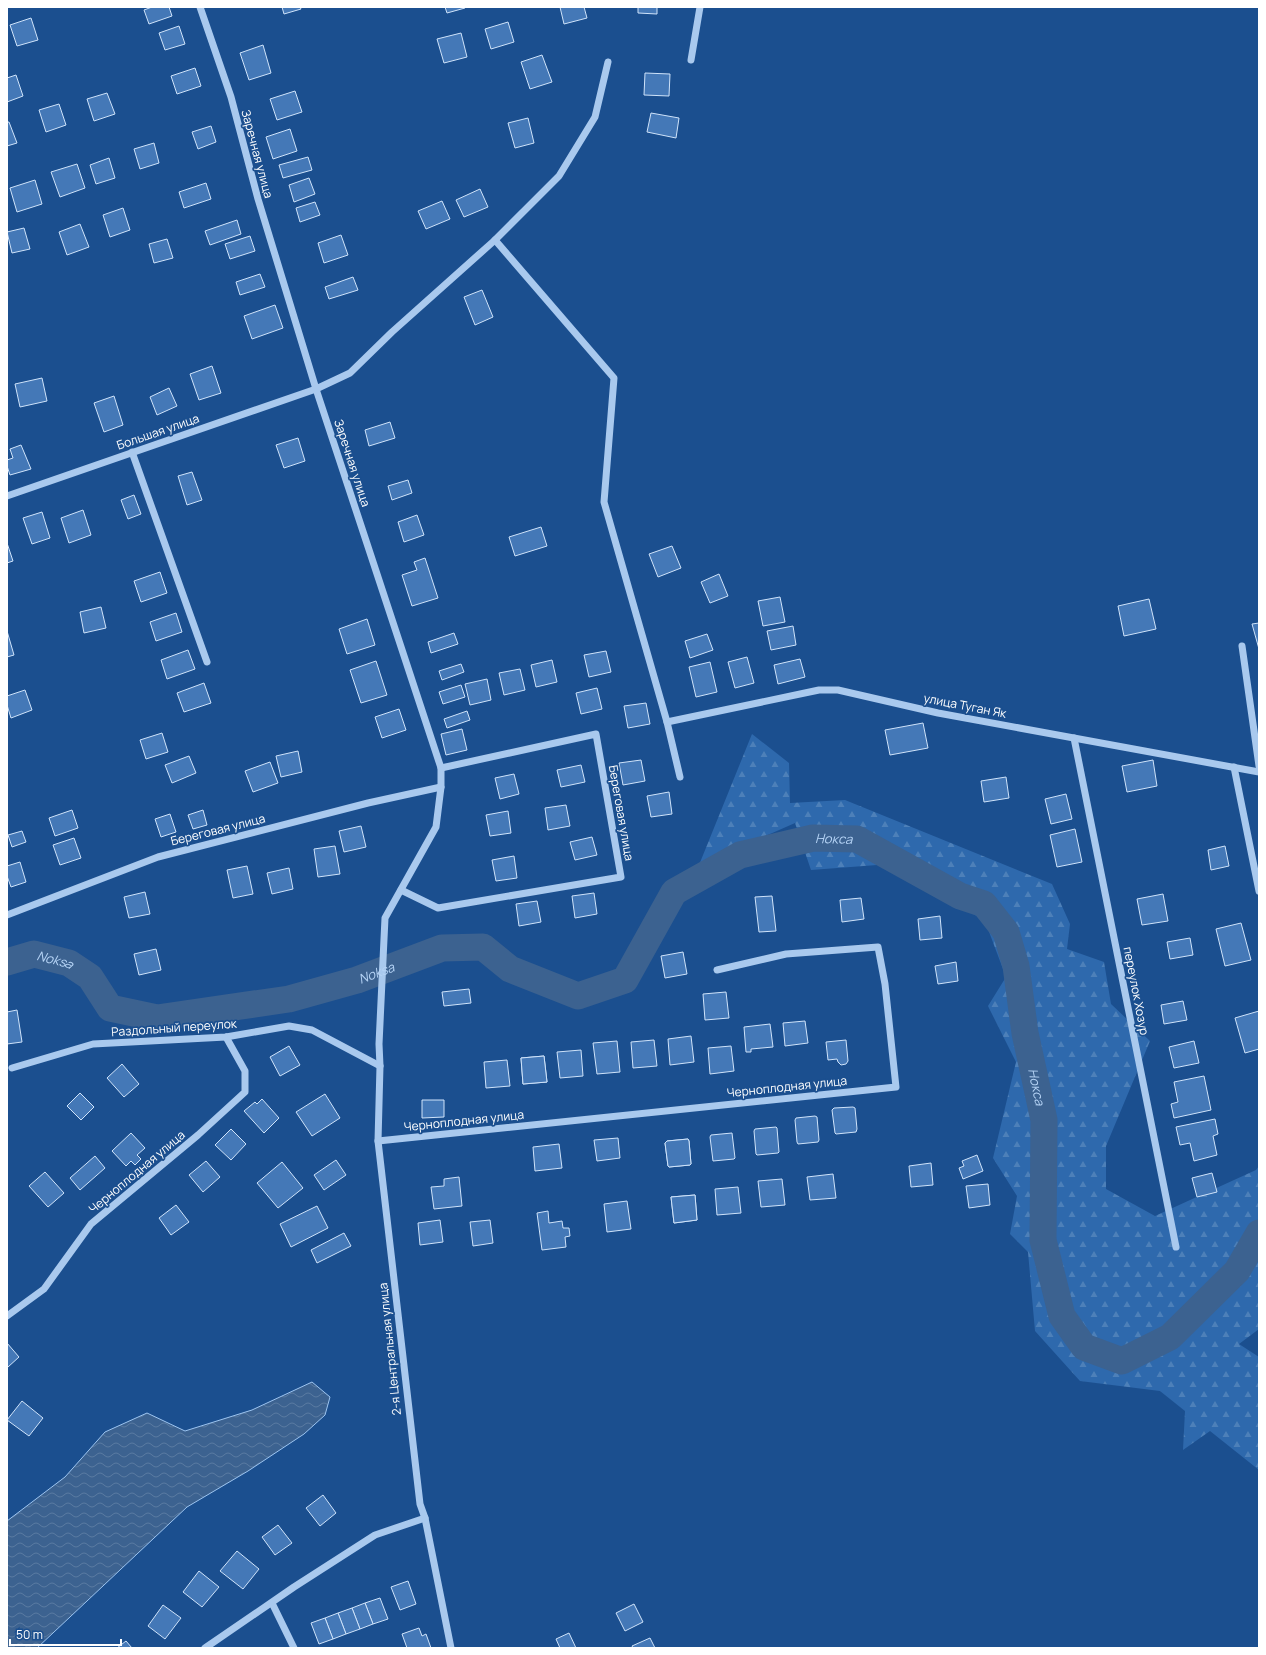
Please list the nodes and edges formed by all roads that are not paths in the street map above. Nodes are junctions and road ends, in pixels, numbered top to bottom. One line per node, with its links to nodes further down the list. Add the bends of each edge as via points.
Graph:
1 (200, 7): 6 (street, Заречная улица, via 231,97 258,199)
2 (700, 7): 3 (street)
3 (691, 60)
4 (608, 62): 5 (street, Большая улица, via 595,117 559,176)
5 (495, 240): 6 (street, Большая улица, via 350,373); 11 (street, via 614,378 604,502)
6 (316, 389): 7 (street, Большая улица); 15 (street, Заречная улица)
7 (132, 452): 8 (street, Большая улица); 10 (street)
8 (7, 496)
9 (1242, 646): 13 (street)
10 (207, 662)
11 (668, 722): 12 (street, улица Туган Як, via 819,690 838,690 938,713); 17 (street)
12 (1074, 738): 14 (street, улица Туган Як); 28 (street, переулок Хозур)
13 (1259, 766)
14 (1234, 767): 16 (street, улица Туган Як); 20 (street)
15 (441, 768): 18 (street, Заречная улица); 19 (street, Береговая улица, via 596,734 621,876 438,908)
16 (1259, 772)
17 (680, 777)
18 (441, 787): 19 (street, Заречная улица, via 436,827); 21 (street, Береговая улица, via 158,857)
19 (401, 890): 22 (street, Заречная улица)
20 (1259, 892)
21 (7, 915)
22 (385, 918): 25 (street, 2-я Центральная улица)
23 (717, 970): 27 (street, Черноплодная улица, via 786,954 878,947 885,984 896,1087)
24 (226, 1037): 25 (street, Раздольный переулок, via 289,1026 312,1030); 26 (street, Раздольный переулок, via 93,1044); 29 (street, Черноплодная улица, via 245,1071 245,1092 198,1135 91,1224 44,1289)
25 (380, 1066): 27 (street, 2-я Центральная улица)
26 (12, 1068)
27 (378, 1141): 30 (street, 2-я Центральная улица, via 408,1408 420,1504)
28 (1176, 1248)
29 (7, 1316)
30 (425, 1518): 31 (street, via 375,1535); 34 (street, 2-я Центральная улица)
31 (272, 1603): 32 (street); 33 (street)
32 (205, 1648)
33 (294, 1648)
34 (451, 1648)

